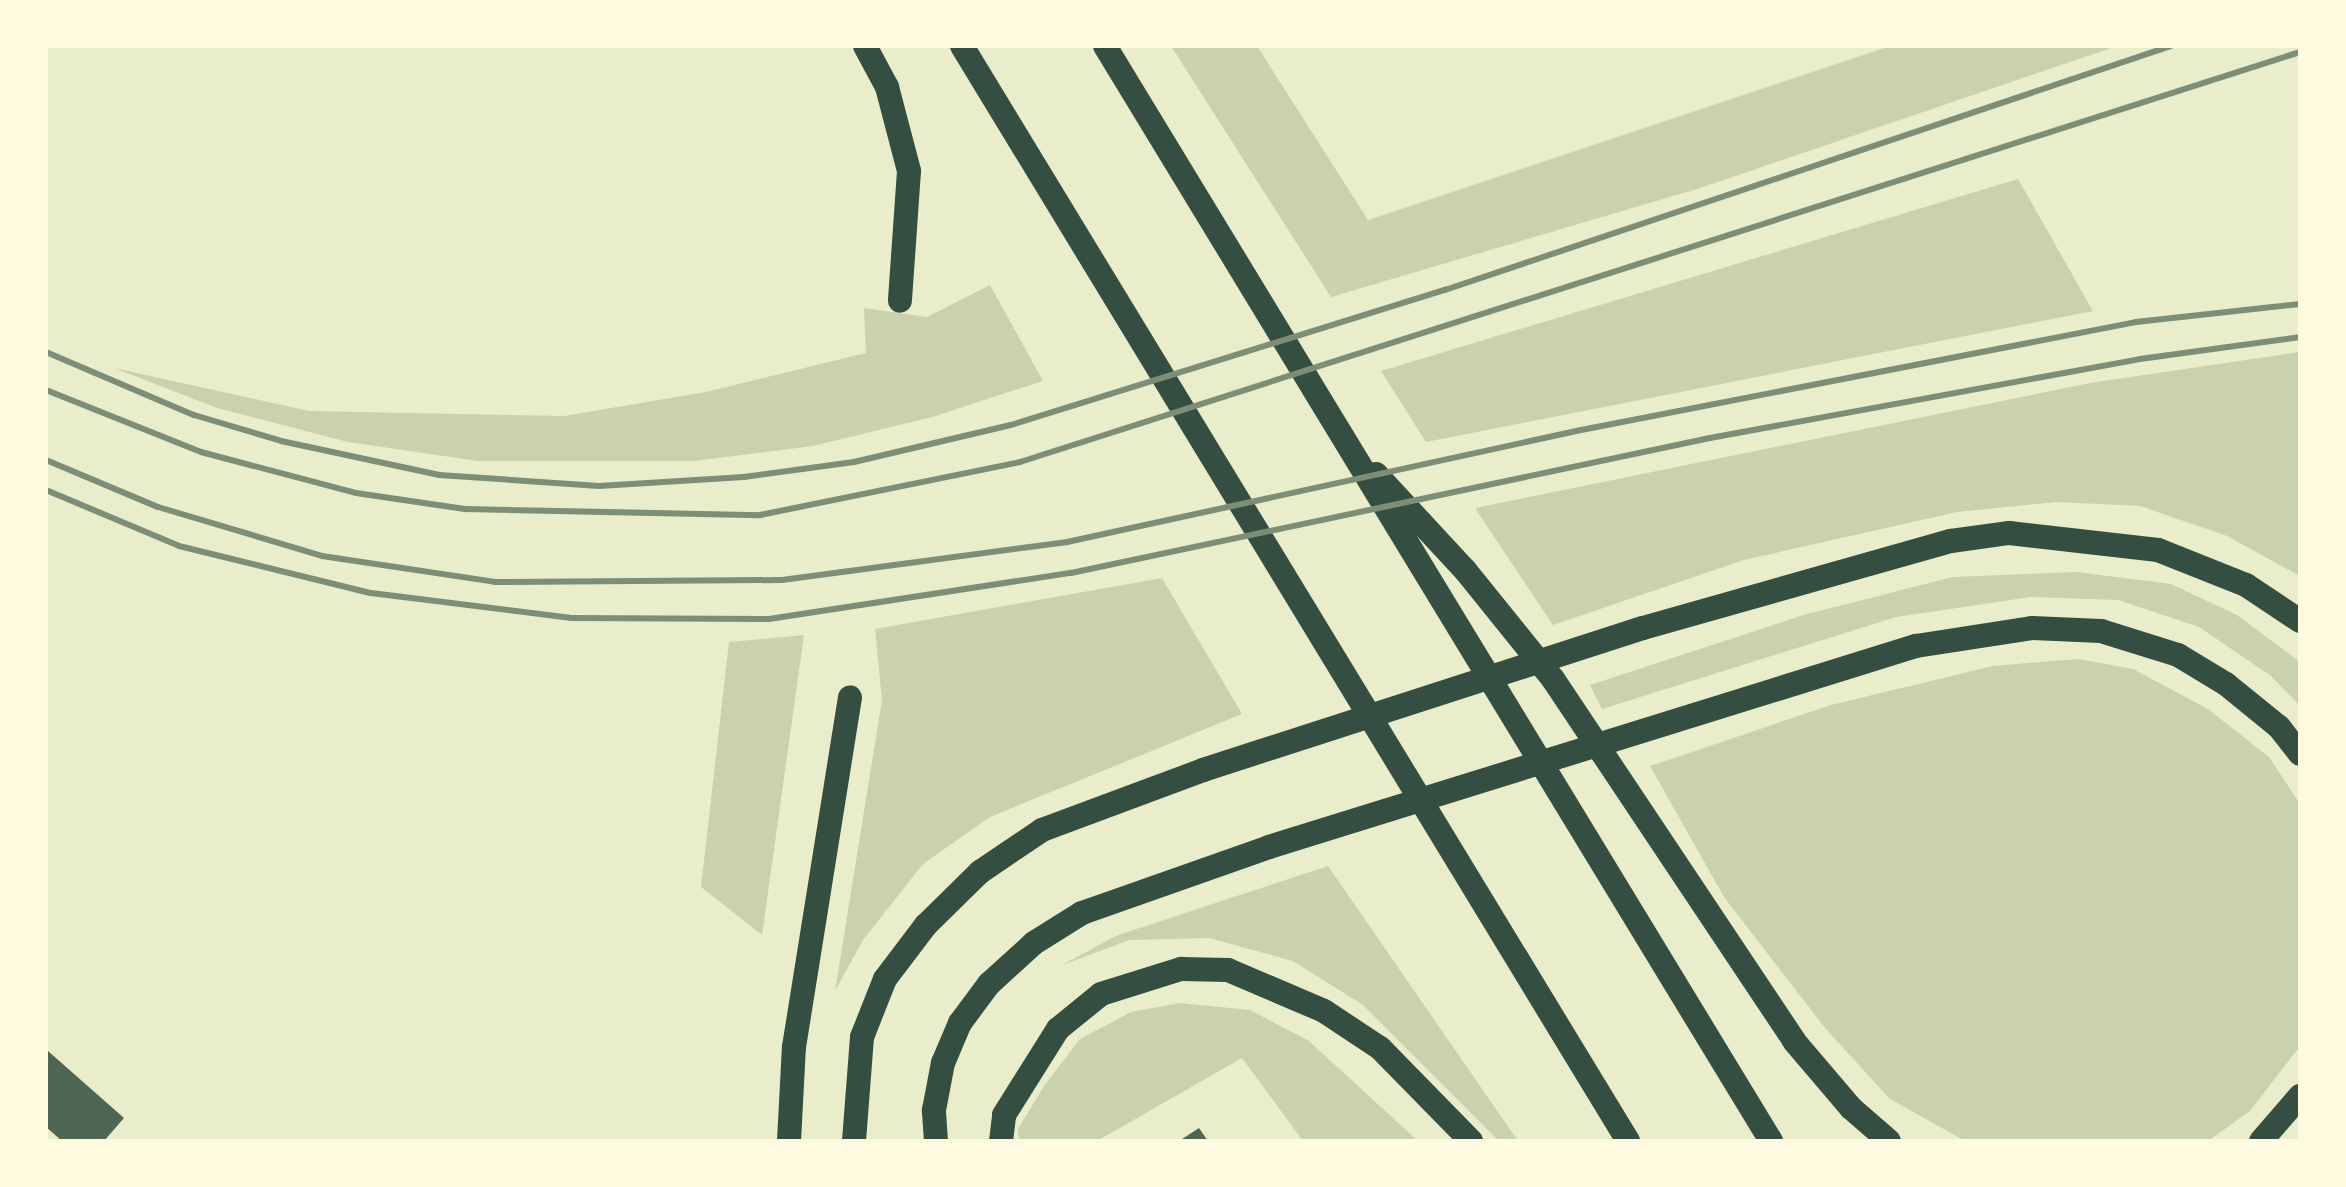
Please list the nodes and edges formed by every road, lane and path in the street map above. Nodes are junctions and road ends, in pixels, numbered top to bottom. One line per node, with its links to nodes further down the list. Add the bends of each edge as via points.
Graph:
1 (865, 46): 4 (highway, via 887,87 909,171)
2 (962, 46): 15 (highway)
3 (1105, 46): 5 (highway)
4 (900, 301)
5 (1341, 437): 16 (highway); 17 (highway, via 1465,570 1553,679 1794,1041 1851,1108)
6 (2300, 621): 11 (highway, via 2246,585 2158,550 2009,533 1951,541 1643,628 1203,770 1042,830 980,872 926,925 885,979 862,1037)
7 (850, 697): 10 (highway, via 794,1047)
8 (2300, 754): 12 (highway, via 2279,727 2226,684 2178,655 2101,631 2032,628 1916,646 1269,847 1082,913 1034,943 989,984 960,1023 943,1063 934,1110)
9 (2300, 1096): 18 (highway)
10 (789, 1141)
11 (854, 1141)
12 (936, 1141)
13 (1001, 1141): 14 (highway, via 1004,1115 1058,1029 1101,994 1181,969 1228,970 1324,1011 1380,1048)
14 (1471, 1141)
15 (1628, 1141)
16 (1771, 1141)
17 (1889, 1141)
18 (2261, 1141)

